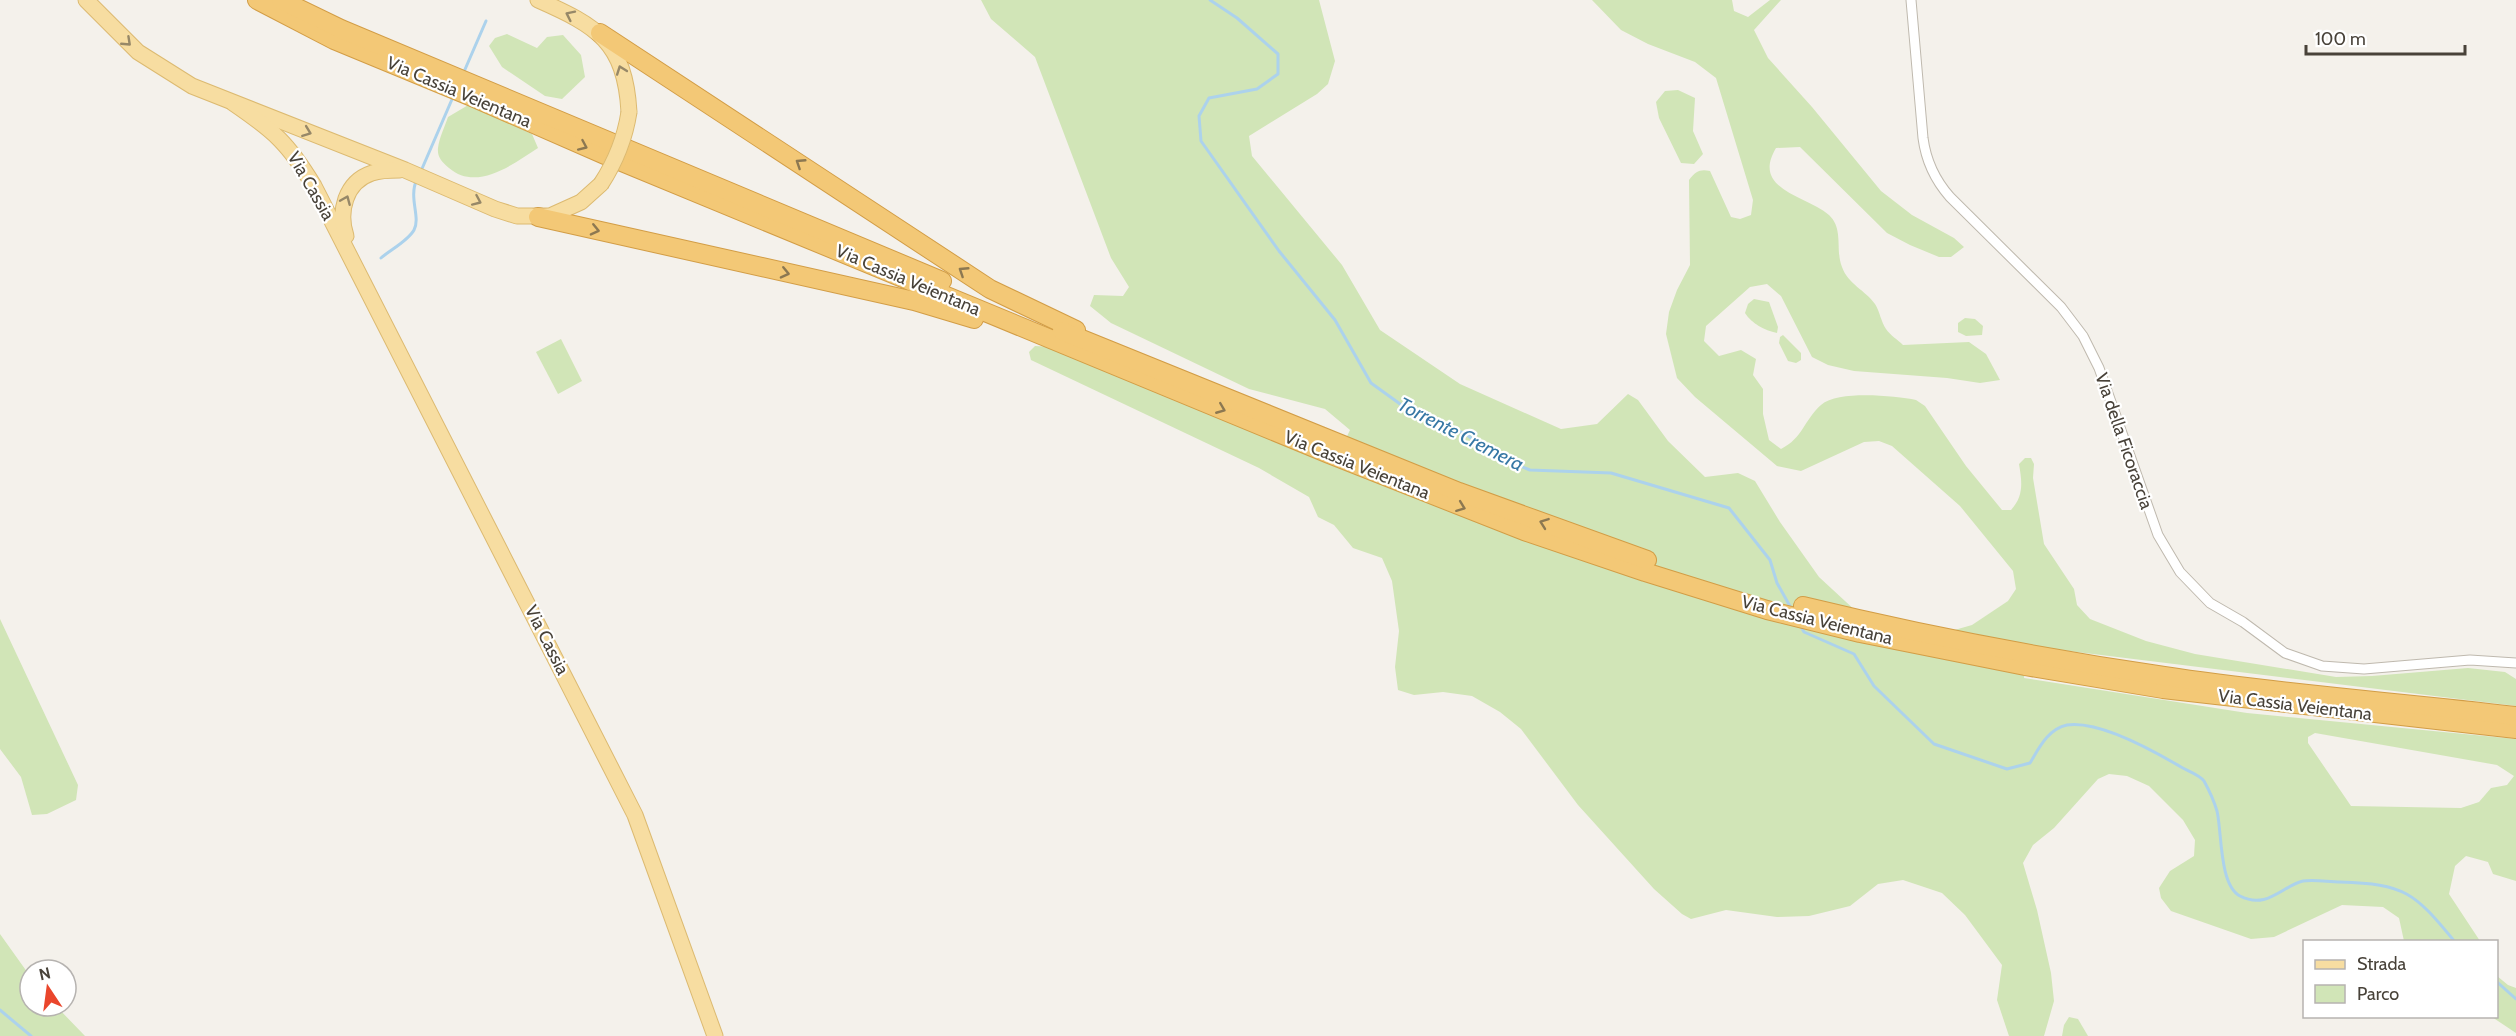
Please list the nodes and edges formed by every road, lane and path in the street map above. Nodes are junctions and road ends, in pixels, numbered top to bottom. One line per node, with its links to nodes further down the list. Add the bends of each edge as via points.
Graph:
1 (86, 0): 9 (main road, Via Cassia, one-way to 9, via 121,37 159,67)
2 (257, 0): 7 (highway, Via Cassia Veientana, via 334,40)
3 (281, 0): 7 (highway, Via Cassia Veientana)
4 (538, 0): 6 (main road, Via Cassia, one-way to 4)
5 (1911, 0): 16 (street, Via della Ficoraccia, via 1923,138 1935,177 1950,197 2061,307 2083,336 2099,368 2154,527 2170,558 2192,585 2215,607 2249,626 2274,647 2315,665 2353,669 2454,660)
6 (600, 33): 11 (main road, Via Cassia, one-way to 6, bridge, via 571,208 591,195 613,166 625,135 628,90 616,55); 14 (highway, one-way to 6, via 990,289)
7 (451, 81): 8 (highway, Via Cassia Veientana)
8 (475, 91): 13 (highway, Via Cassia Veientana, one-way to 13, via 605,155); 14 (highway, Via Cassia Veientana, via 610,142)
9 (233, 103): 10 (main road, Via Cassia, one-way to 10); 12 (main road, Via Cassia, via 286,144 314,186)
10 (414, 173): 11 (main road, Via Cassia, one-way to 11, via 495,209); 12 (main road, Via Cassia, one-way to 10, via 341,213 351,188 372,172)
11 (538, 217): 13 (highway, one-way to 13, via 914,301 1005,332)
12 (350, 257): 18 (main road, Via Cassia, via 635,815)
13 (1050, 339): 15 (highway, Via Cassia Veientana, one-way to 15)
14 (1106, 348): 15 (highway, Via Cassia Veientana)
15 (1331, 447): 17 (highway, Via Cassia Veientana, via 1524,531 1767,610 1860,633 2025,659 2163,689)
16 (2516, 663)
17 (2509, 722)
18 (715, 1036)

